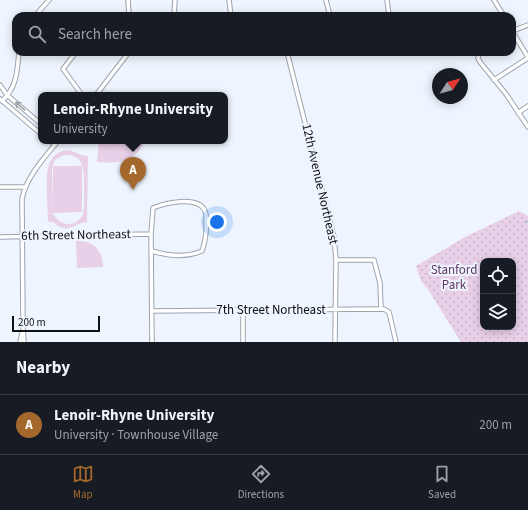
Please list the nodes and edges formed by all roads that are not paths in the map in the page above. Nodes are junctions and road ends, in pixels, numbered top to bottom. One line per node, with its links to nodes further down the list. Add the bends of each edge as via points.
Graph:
1 (49, 0): 8 (street)
2 (128, 0): 9 (street)
3 (175, 0): 10 (street)
4 (229, 0): 11 (street)
5 (326, 0): 12 (street)
6 (387, 0): 13 (street)
7 (494, 0): 14 (street)
8 (38, 12)
9 (129, 12)
10 (174, 12)
11 (230, 12)
12 (329, 12)
13 (388, 12)
14 (502, 12)
15 (528, 25): 16 (street)
16 (516, 30)
17 (516, 38): 23 (street)
18 (18, 56): 28 (street, via 14,82)
19 (73, 56): 26 (street, via 63,69)
20 (126, 56): 27 (street)
21 (288, 56): 42 (street, 12th Avenue Northeast, via 334,237)
22 (479, 56): 24 (street, via 479,60)
23 (528, 58): 24 (street)
24 (494, 80): 31 (street)
25 (0, 86): 28 (street)
26 (80, 92)
27 (98, 92)
28 (8, 95): 29 (street); 32 (street, one-way to 28)
29 (1, 100): 34 (street)
30 (528, 106): 31 (street)
31 (518, 112): 33 (street)
32 (38, 121)
33 (528, 127)
34 (38, 131)
35 (55, 145): 37 (street)
36 (0, 187): 37 (street)
37 (25, 187): 39 (street)
38 (151, 234): 39 (street, 6th Street Northeast); 41 (street); 41 (street, via 152,208 164,204 192,202 202,206 206,212 206,241 202,251 191,256 180,256)
39 (21, 236): 40 (street, 6th Street Northeast); 47 (street)
40 (0, 237)
41 (152, 250): 46 (street)
42 (336, 260): 43 (street, via 374,260 380,283); 45 (street, 12th Avenue Northeast)
43 (381, 309): 45 (street, 7th Street Northeast); 53 (street, 7th Street Northeast, via 389,312)
44 (243, 310): 45 (street, 7th Street Northeast); 46 (street, 7th Street Northeast); 51 (street)
45 (335, 310): 52 (street, 12th Avenue Northeast)
46 (152, 311): 50 (street)
47 (22, 326): 48 (street); 49 (street)
48 (20, 342)
49 (24, 342)
50 (152, 342)
51 (243, 342)
52 (335, 342)
53 (396, 342)

